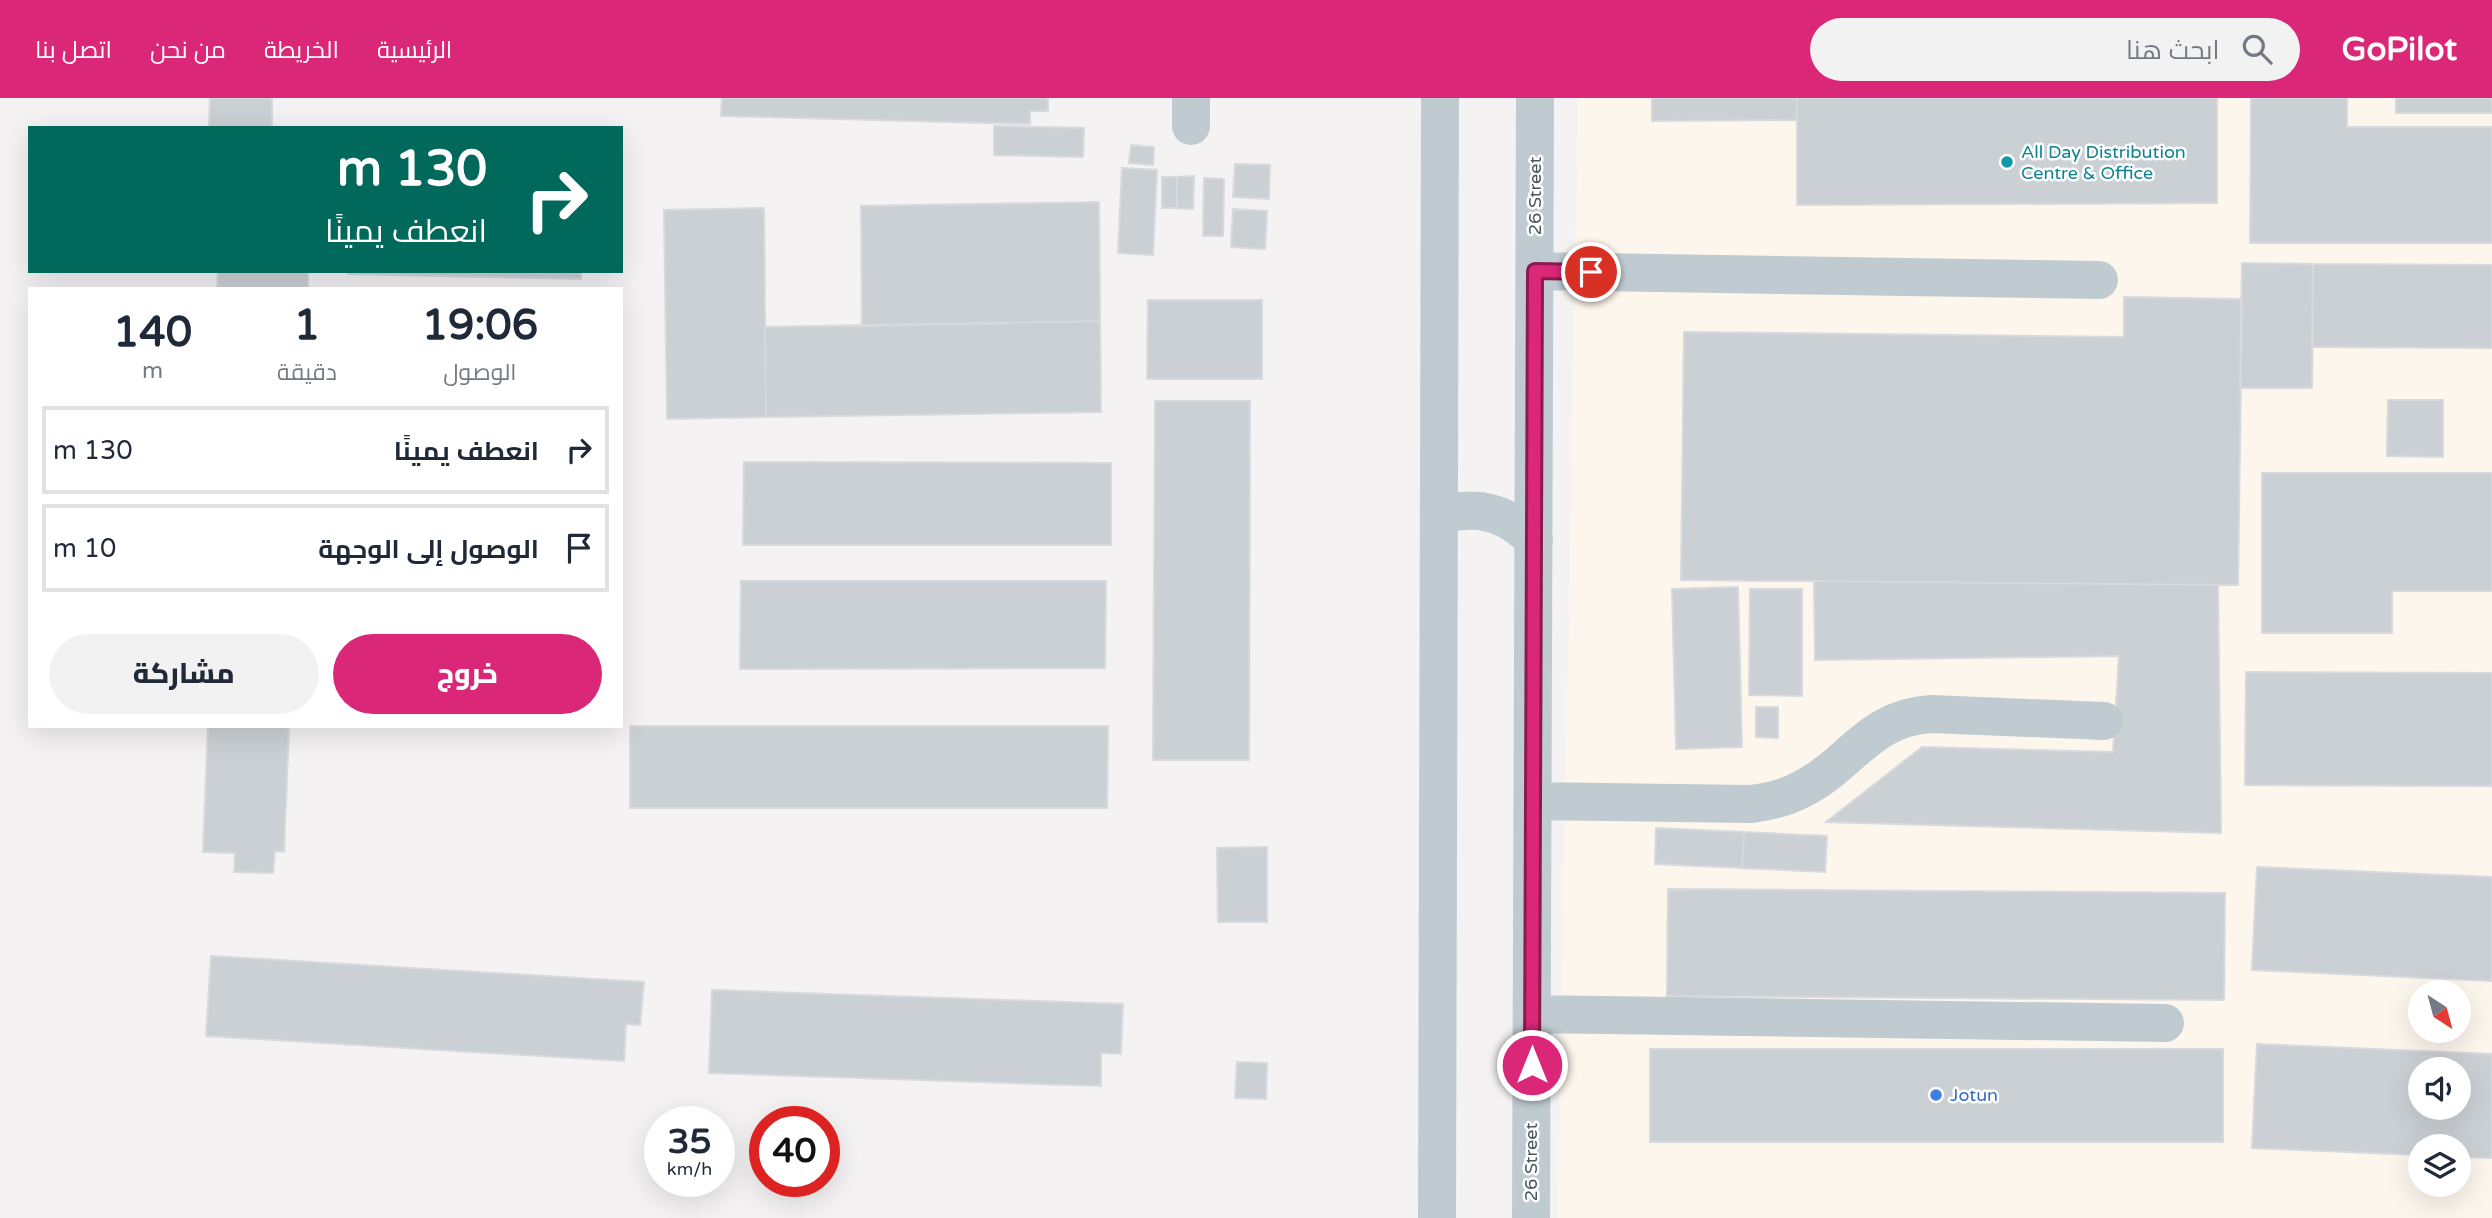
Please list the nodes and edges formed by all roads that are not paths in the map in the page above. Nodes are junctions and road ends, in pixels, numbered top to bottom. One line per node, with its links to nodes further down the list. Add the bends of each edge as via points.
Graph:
1 (1440, 98): 5 (street)
2 (1535, 98): 3 (street, 26 Street)
3 (1535, 271): 4 (street); 6 (street, 26 Street)
4 (2099, 280)
5 (1439, 516): 6 (street, via 1456,510 1491,512 1523,528); 11 (street)
6 (1534, 541): 8 (street, 26 Street)
7 (2104, 720): 8 (street, via 1913,715 1883,727 1803,789 1769,802)
8 (1533, 801): 9 (street, 26 Street)
9 (1532, 1014): 10 (street); 12 (street, 26 Street)
10 (2165, 1023)
11 (1437, 1218)
12 (1531, 1218)

